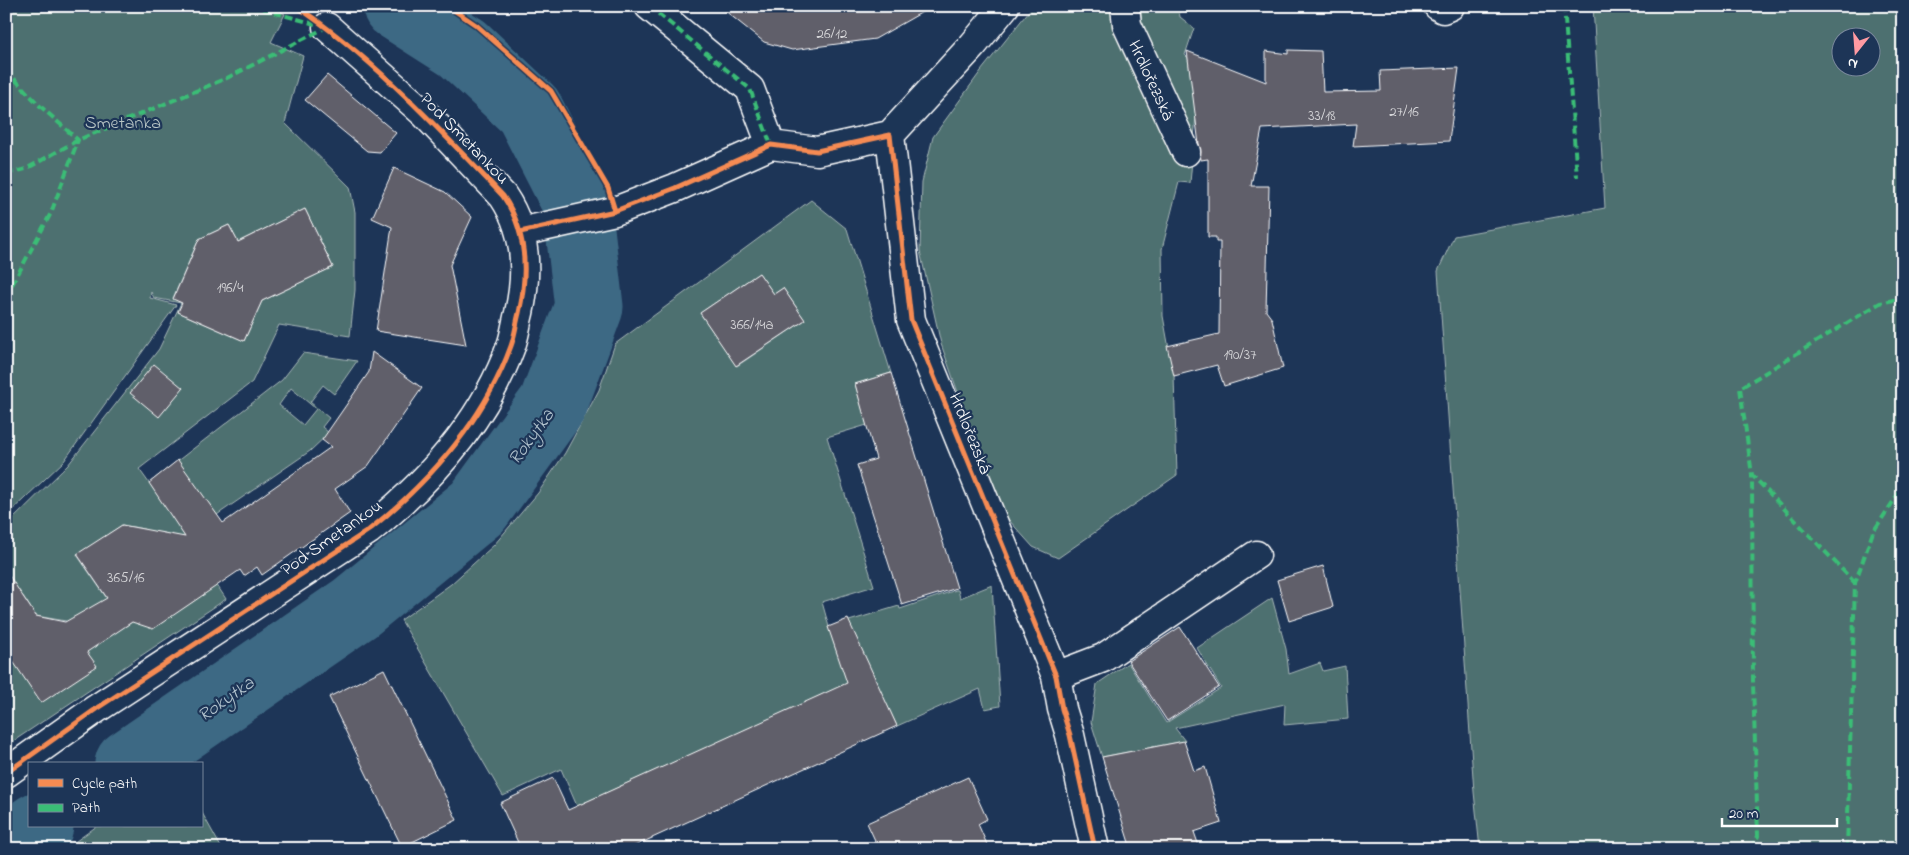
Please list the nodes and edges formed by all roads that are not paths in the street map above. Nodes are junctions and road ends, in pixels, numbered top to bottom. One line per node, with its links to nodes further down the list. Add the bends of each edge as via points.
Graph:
1 (1005, 6): 5 (street)
2 (1125, 6): 7 (street, Hrdlořezská, via 1127,25)
3 (650, 7): 6 (street, via 750,89)
4 (327, 27): 8 (street, Pod Smetankou, via 425,114)
5 (890, 135): 6 (street, via 817,151); 10 (street, Hrdlořezská, via 911,320)
6 (771, 145): 8 (street, via 615,211)
7 (1186, 152)
8 (531, 230): 11 (street, Pod Smetankou, via 512,344 497,380 478,415 402,504 370,530 96,709)
9 (1256, 555): 10 (street, via 1103,658)
10 (1056, 676): 12 (street, Hrdlořezská)
11 (6, 773)
12 (1095, 849)

